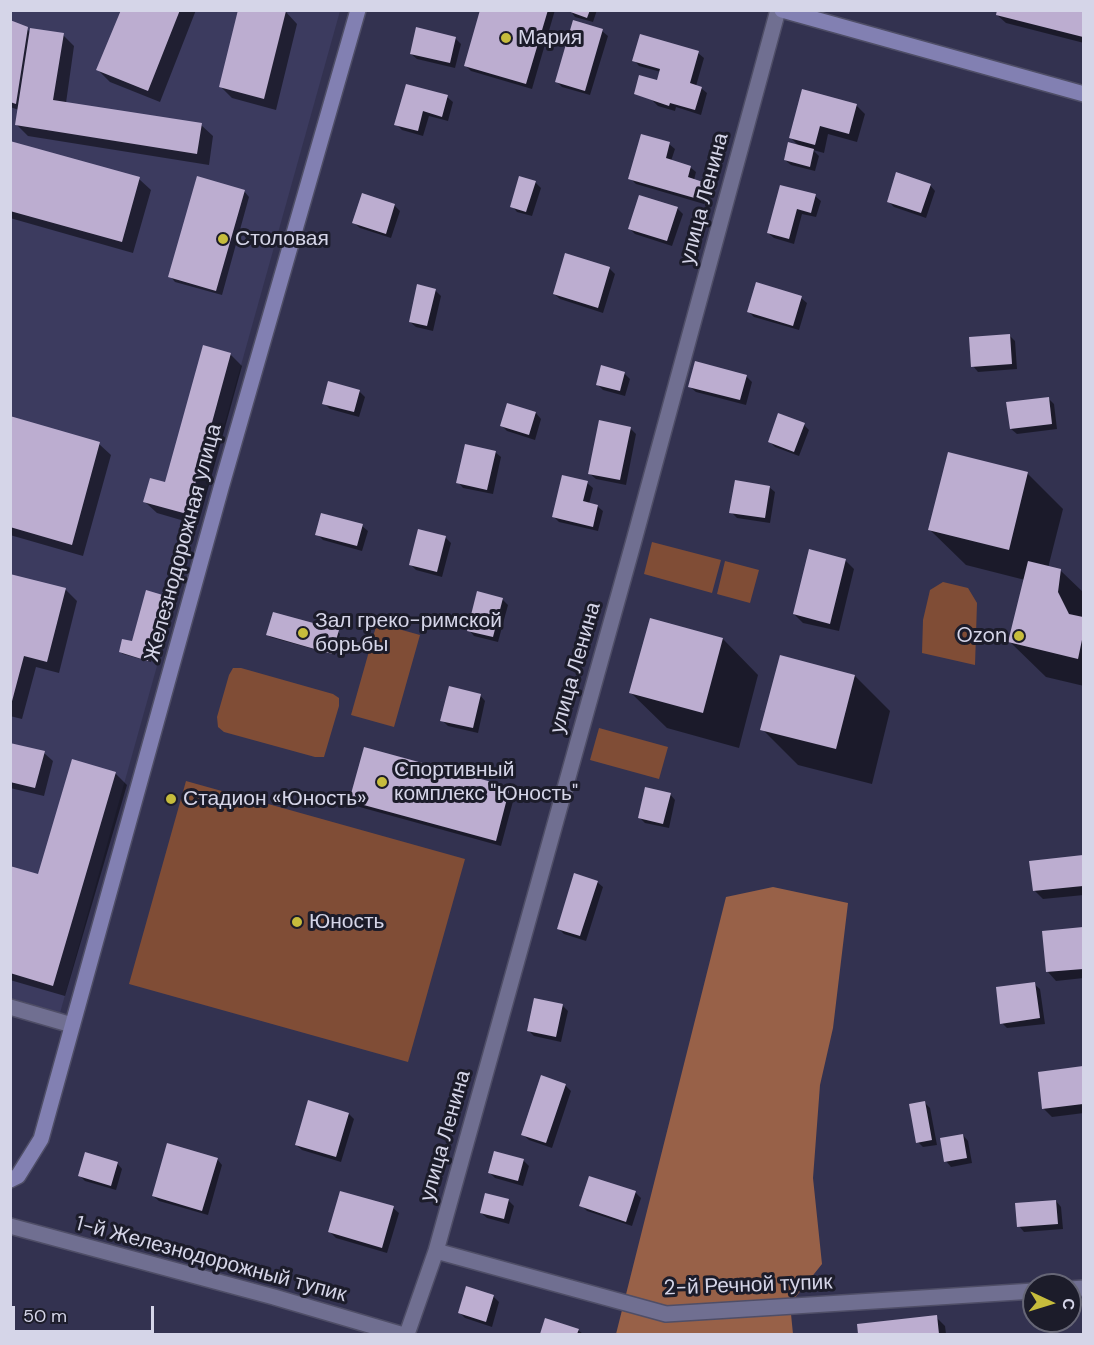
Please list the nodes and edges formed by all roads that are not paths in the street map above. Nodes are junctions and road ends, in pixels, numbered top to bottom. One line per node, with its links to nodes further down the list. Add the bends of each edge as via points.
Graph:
1 (357, 10): 5 (main road, Железнодорожная улица)
2 (780, 10): 3 (main road); 8 (street, улица Ленина)
3 (1083, 94)
4 (10, 1007): 5 (street)
5 (72, 1025): 6 (main road, Железнодорожная улица, via 41,1139 18,1176)
6 (10, 1180)
7 (10, 1226): 10 (street, 1-й Железнодорожный тупик)
8 (436, 1251): 9 (street, 2-й Речной тупик, via 666,1314); 11 (street, улица Ленина)
9 (1022, 1293)
10 (400, 1335)
11 (407, 1335)

